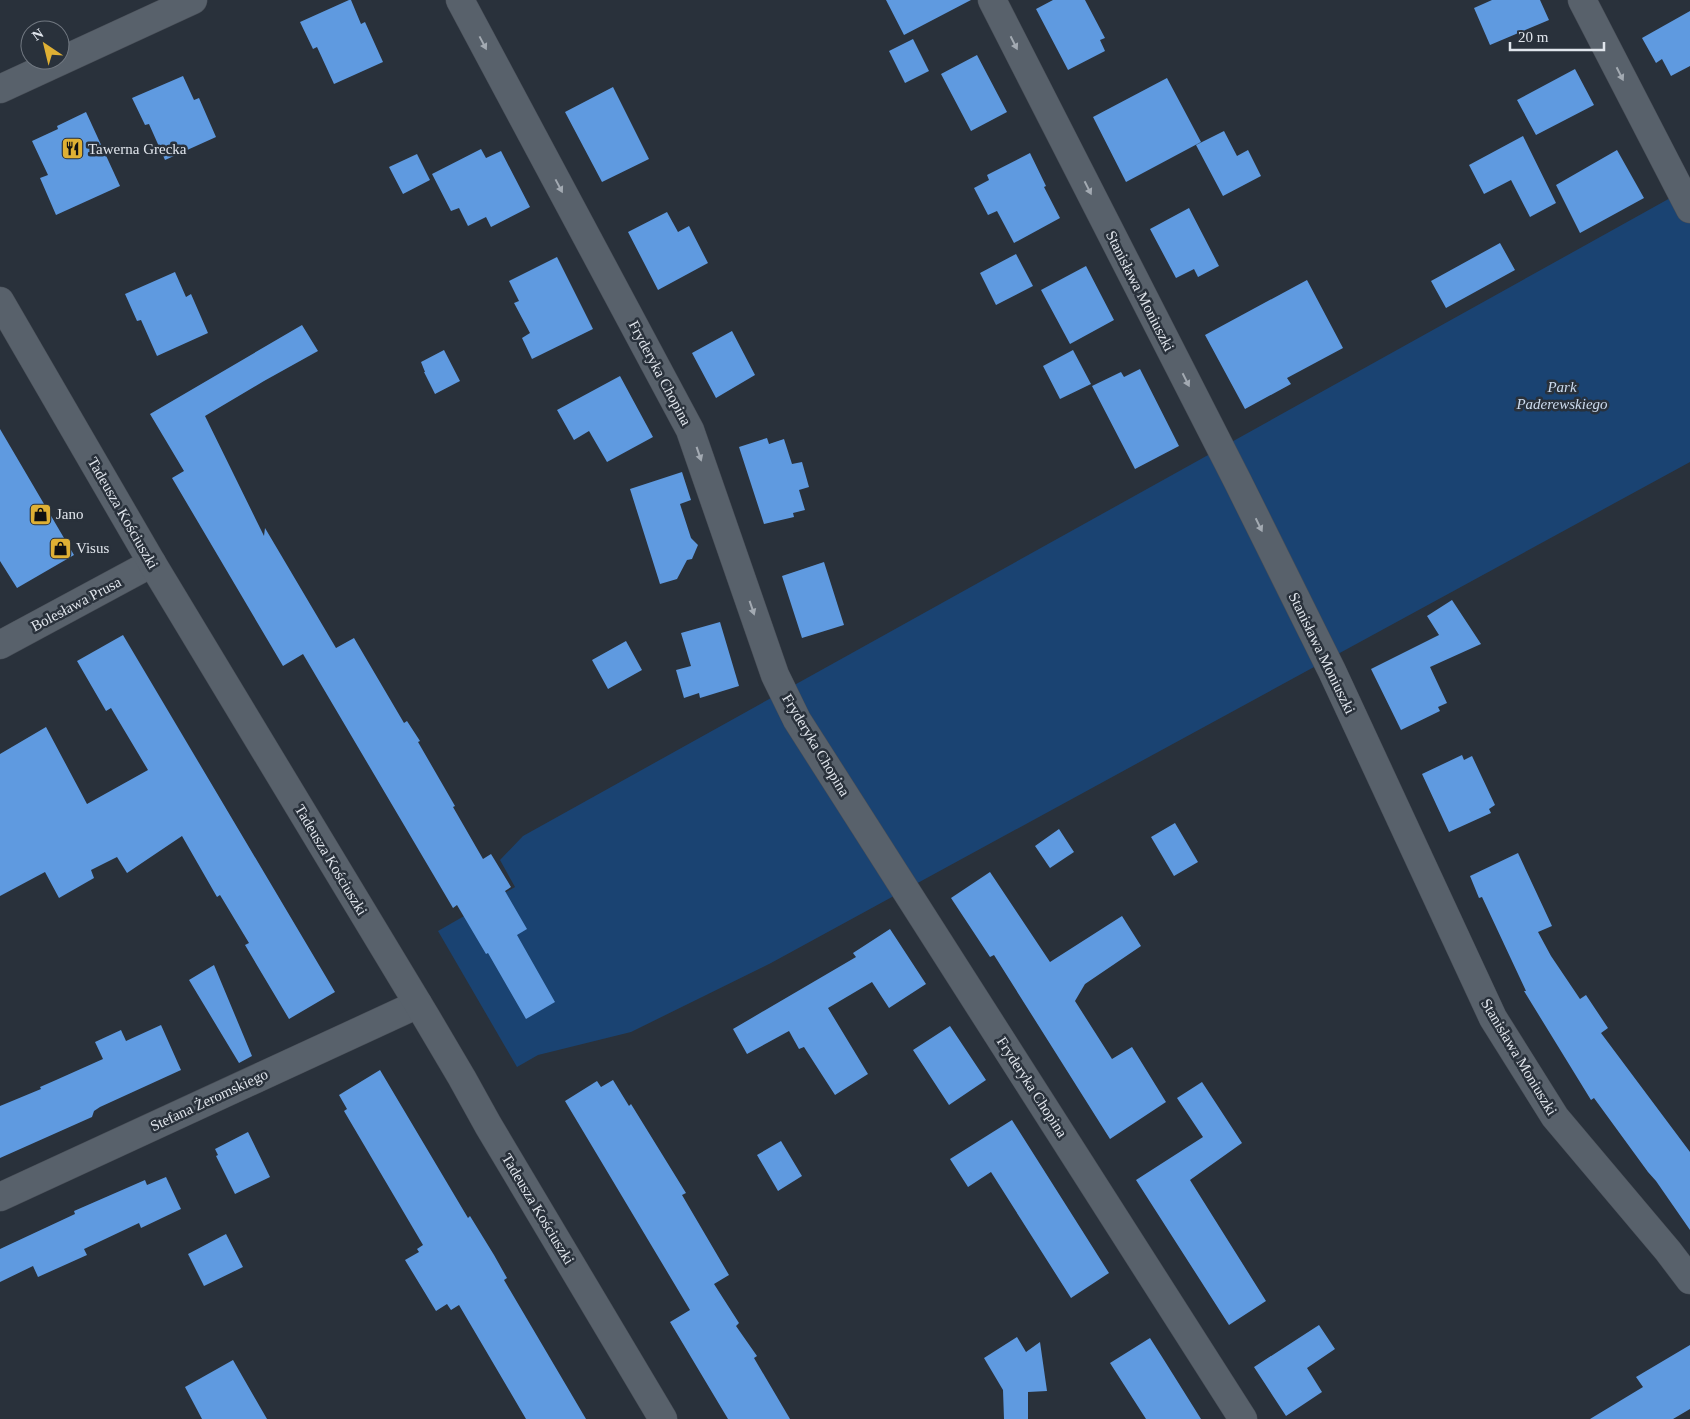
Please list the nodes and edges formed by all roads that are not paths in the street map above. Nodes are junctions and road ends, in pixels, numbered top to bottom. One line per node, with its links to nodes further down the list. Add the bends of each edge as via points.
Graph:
1 (193, 0): 5 (street)
2 (460, 0): 14 (street, Fryderyka Chopina, one-way to 14, via 690,430 775,675 797,720)
3 (992, 0): 12 (street, Stanisława Moniuszki, one-way to 12, via 1332,672 1493,1018 1555,1117)
4 (1582, 0): 6 (street, one-way to 6)
5 (0, 89)
6 (1690, 209)
7 (0, 301): 8 (street, Tadeusza Kościuszki)
8 (152, 563): 9 (street, Bolesława Prusa); 10 (street, Tadeusza Kościuszki)
9 (0, 645)
10 (418, 1004): 11 (street, Stefana Żeromskiego); 13 (street, Tadeusza Kościuszki)
11 (0, 1196)
12 (1690, 1280)
13 (663, 1419)
14 (1243, 1419)

